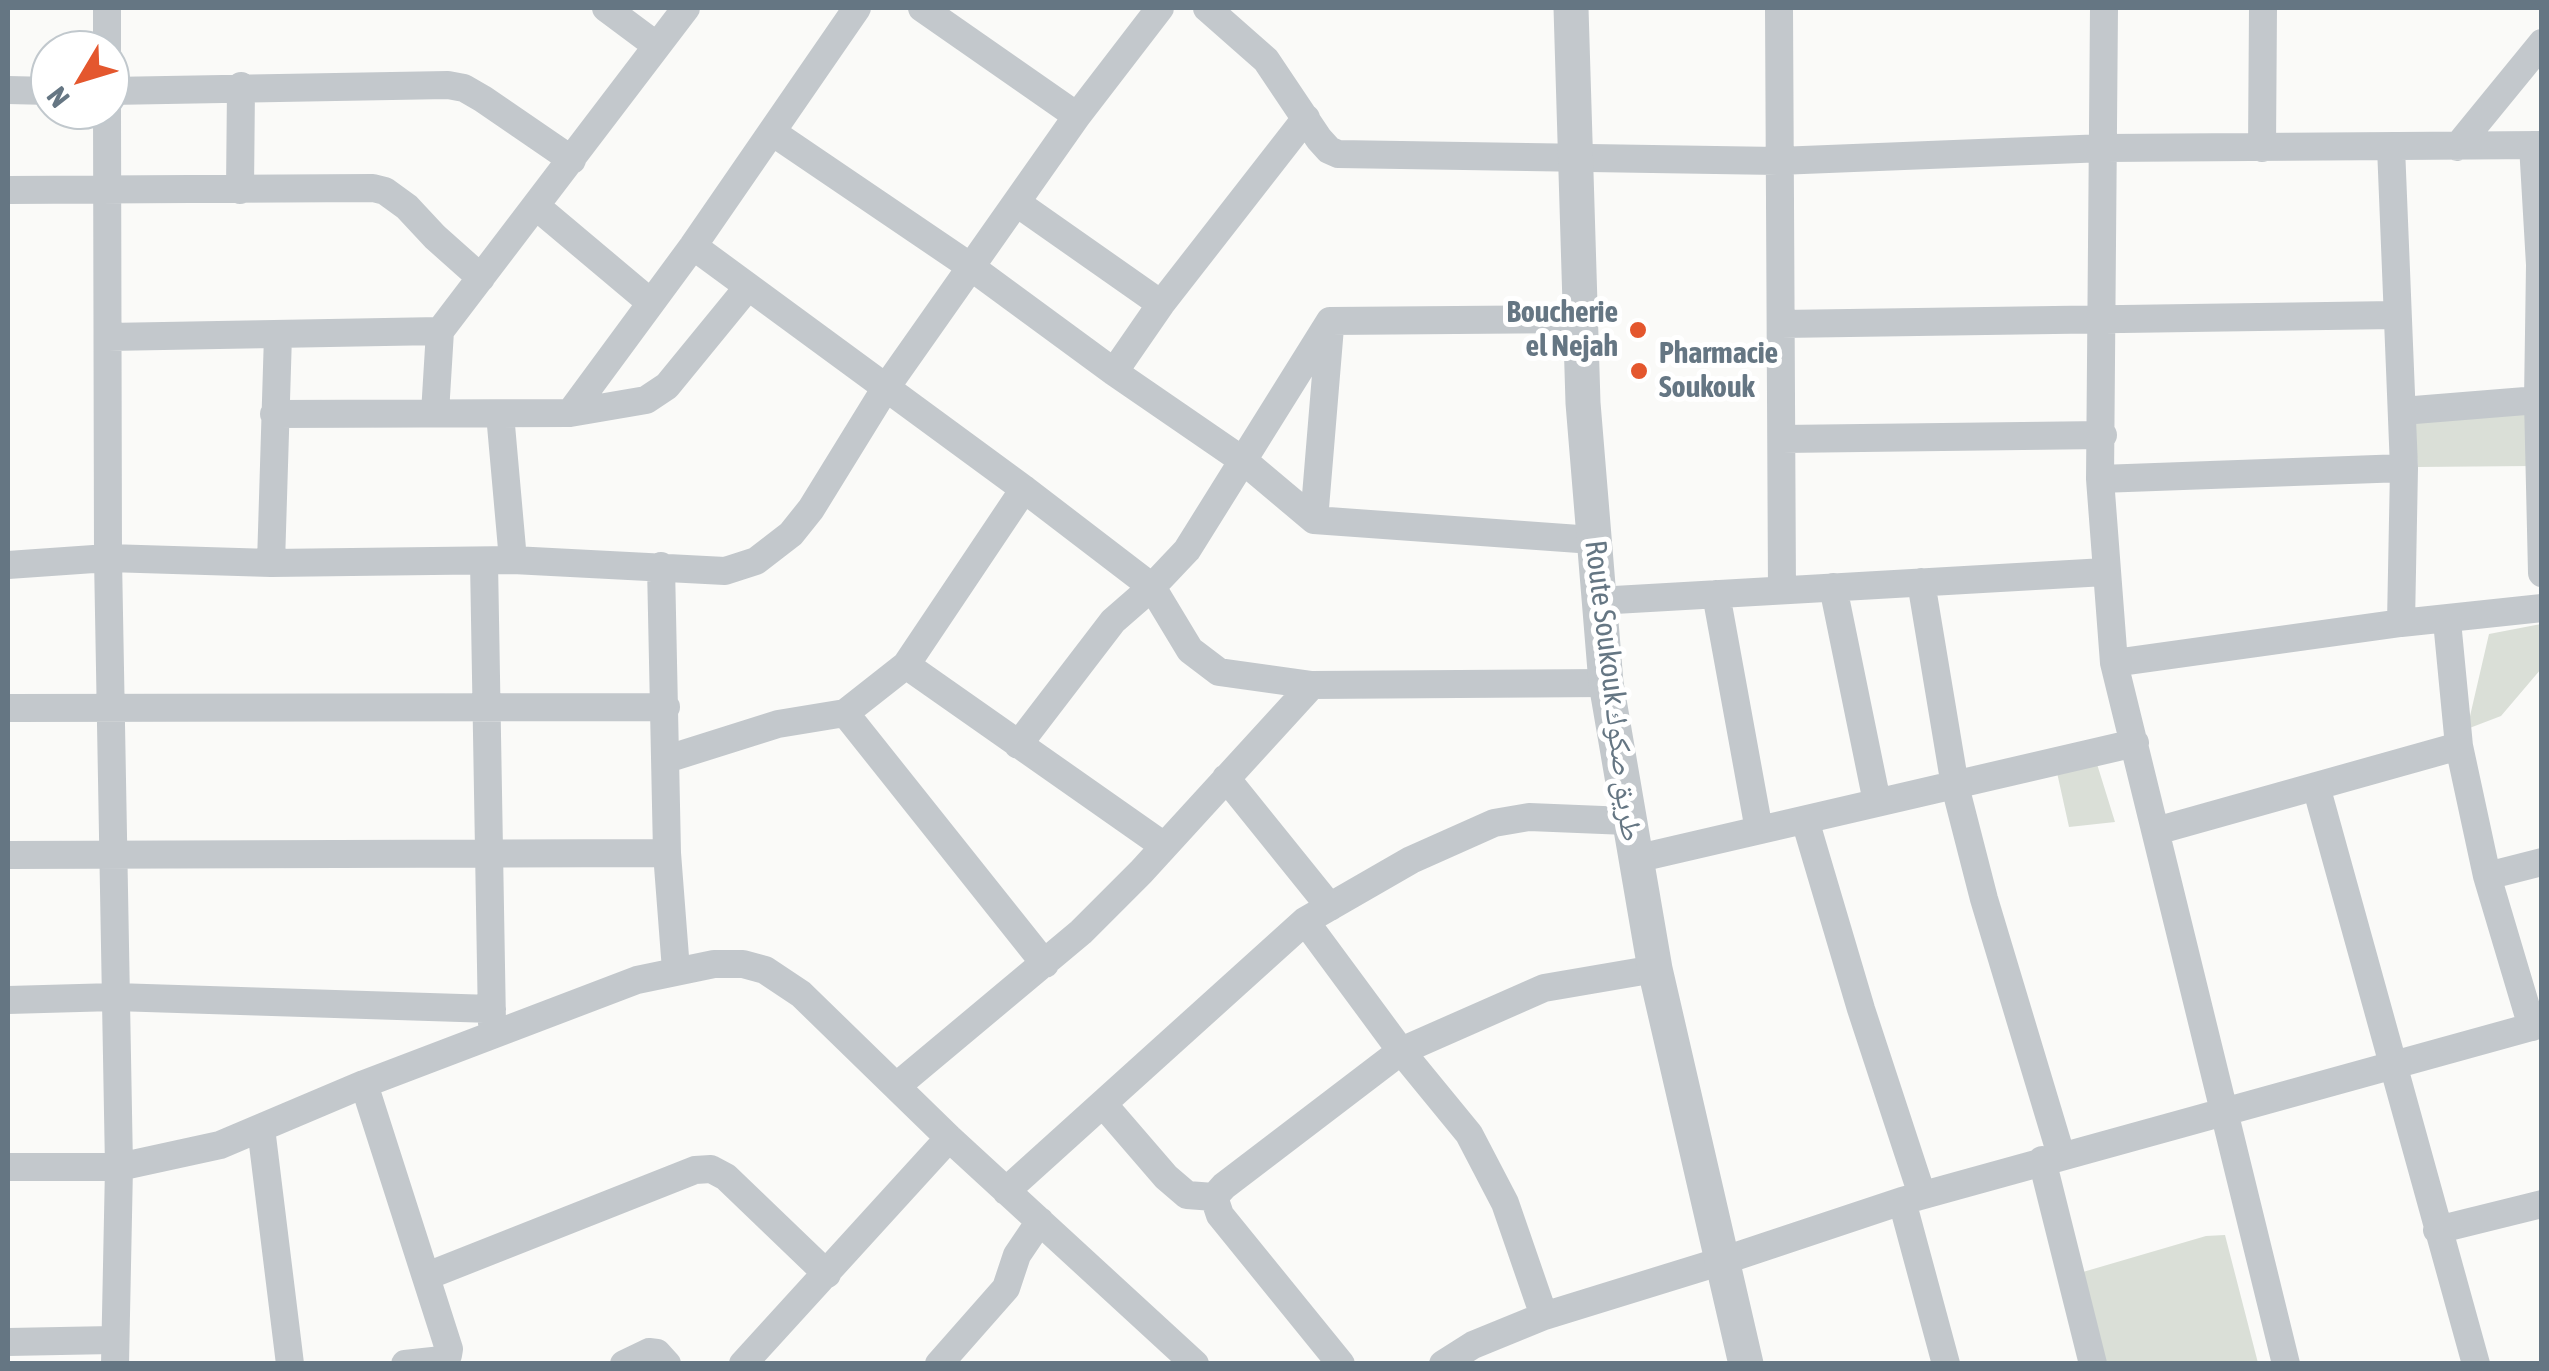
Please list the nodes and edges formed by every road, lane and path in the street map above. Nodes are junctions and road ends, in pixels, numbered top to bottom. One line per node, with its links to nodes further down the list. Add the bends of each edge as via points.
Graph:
1 (606, 8): 12 (street)
2 (686, 8): 12 (street)
3 (857, 8): 18 (street)
4 (922, 8): 15 (street)
5 (1160, 8): 15 (street)
6 (1207, 8): 16 (street, via 1266,60)
7 (1572, 8): 24 (street, Route Soukouk طريق صكوك)
8 (1779, 8): 26 (street)
9 (2104, 8): 22 (street)
10 (2263, 8): 23 (street)
11 (2542, 43): 20 (street)
12 (657, 46): 25 (street)
13 (241, 86): 14 (street); 25 (street, via 464,88); 29 (street)
14 (130, 90)
15 (1076, 116): 30 (street)
16 (1306, 118): 24 (street, via 1338,154); 37 (street)
17 (108, 130): 27 (street)
18 (772, 132): 32 (street); 33 (street)
19 (2537, 145): 20 (street); 39 (street)
20 (2457, 146): 21 (street)
21 (2391, 147): 23 (street); 38 (street)
22 (2104, 148): 23 (street); 26 (street); 41 (street)
23 (2262, 148)
24 (1574, 158): 26 (street); 40 (street, Route Soukouk طريق صكوك)
25 (572, 160): 31 (street)
26 (1778, 161): 43 (street)
27 (109, 189): 28 (street); 29 (street); 46 (street)
28 (8, 190)
29 (240, 190): 34 (street, via 385,190)
30 (1017, 203): 33 (street); 37 (street)
31 (536, 208): 34 (street); 36 (street)
32 (693, 246): 35 (street); 36 (street)
33 (971, 268): 47 (street); 48 (street)
34 (480, 278): 44 (street)
35 (748, 287): 48 (street); 51 (street, via 658,394)
36 (650, 302): 51 (street)
37 (1161, 304): 47 (street)
38 (2395, 314): 41 (street); 50 (street)
39 (2540, 315): 49 (street)
40 (1581, 320): 42 (street); 62 (street, Route Soukouk طريق صكوك)
41 (2102, 320): 43 (street); 55 (street)
42 (1330, 321): 57 (street); 61 (street)
43 (1782, 324): 56 (street)
44 (440, 330): 45 (street); 53 (street)
45 (278, 336): 46 (street); 52 (street)
46 (108, 337): 63 (street)
47 (1114, 372): 57 (street)
48 (885, 389): 60 (street); 68 (street, via 811,510 770,553 725,571)
49 (2538, 400): 50 (street); 70 (street)
50 (2402, 411): 58 (street)
51 (570, 413): 54 (street)
52 (274, 414): 53 (street); 66 (street)
53 (436, 414): 54 (street)
54 (500, 414): 64 (street)
55 (2103, 435): 56 (street); 59 (street)
56 (1782, 438): 74 (street)
57 (1245, 462): 61 (street); 73 (street, via 1187,550)
58 (2404, 468): 59 (street); 79 (street)
59 (2100, 479): 69 (street)
60 (1024, 489): 73 (street); 81 (street)
61 (1314, 520): 62 (street)
62 (1593, 540): 76 (street, Route Soukouk طريق صكوك)
63 (108, 558): 66 (street); 67 (street); 85 (street)
64 (513, 560): 65 (street); 68 (street)
65 (484, 561): 66 (street); 84 (street)
66 (271, 563)
67 (8, 565)
68 (662, 566): 87 (street)
69 (2105, 572): 71 (street); 80 (street)
70 (2542, 573)
71 (1921, 582): 72 (street); 94 (street)
72 (1833, 587): 74 (street); 96 (street)
73 (1152, 588): 83 (street, via 1190,650 1219,672); 90 (street, via 1112,621)
74 (1782, 590): 75 (street)
75 (1716, 594): 76 (street); 99 (street)
76 (1598, 600): 82 (street, Route Soukouk طريق صكوك)
77 (2542, 608): 78 (street)
78 (2447, 621): 79 (street); 91 (street)
79 (2400, 624): 80 (street)
80 (2114, 663): 89 (street)
81 (906, 665): 88 (street); 90 (street)
82 (1606, 683): 83 (street); 98 (street, Route Soukouk طريق صكوك)
83 (1312, 686): 93 (street)
84 (487, 705): 85 (street); 87 (street); 102 (street)
85 (111, 707): 86 (street); 104 (street)
86 (8, 708)
87 (666, 708): 92 (street)
88 (845, 713): 92 (street, via 778,724); 111 (street)
89 (2134, 742): 94 (street); 100 (street)
90 (1018, 745): 101 (street)
91 (2459, 746): 95 (street); 108 (street)
92 (667, 759): 103 (street)
93 (1226, 778): 101 (street); 109 (street)
94 (1955, 786): 96 (street); 126 (street)
95 (2316, 786): 100 (street); 119 (street)
96 (1877, 802): 97 (street)
97 (1805, 820): 99 (street); 131 (street)
98 (1627, 821): 106 (street, Route Soukouk طريق صكوك); 109 (street, via 1494,823)
99 (1759, 830): 106 (street)
100 (2156, 832): 123 (street)
101 (1164, 846): 111 (street)
102 (487, 852): 103 (street); 104 (street); 116 (street)
103 (668, 853): 113 (street)
104 (115, 854): 105 (street); 114 (street)
105 (8, 855)
106 (1634, 858): 112 (street, Route Soukouk طريق صكوك)
107 (2542, 862): 108 (street)
108 (2487, 876): 117 (street)
109 (1330, 907): 110 (street)
110 (1305, 921): 118 (street); 122 (street)
111 (1045, 964): 121 (street)
112 (1656, 969): 118 (street, via 1544,988); 135 (street, Route Soukouk طريق صكوك)
113 (676, 970): 116 (street); 121 (street, via 743,964 765,970 801,994)
114 (114, 997): 115 (street); 116 (street); 128 (street)
115 (8, 1000)
116 (492, 1022): 120 (street)
117 (2537, 1025): 119 (street)
118 (1401, 1051): 130 (street); 138 (street, via 1482,1156)
119 (2391, 1066): 123 (street); 134 (street)
120 (364, 1084): 124 (street); 137 (street)
121 (898, 1085): 125 (street)
122 (1103, 1104): 129 (street); 130 (street, via 1187,1195)
123 (2226, 1111): 126 (street); 153 (street)
124 (261, 1128): 128 (street, via 220,1145); 142 (street)
125 (949, 1138): 129 (street); 136 (street)
126 (2051, 1157): 131 (street); 152 (street)
127 (8, 1166): 128 (street)
128 (119, 1167): 140 (street)
129 (1006, 1191): 133 (street)
130 (1214, 1197): 148 (street, via 1220,1215)
131 (1912, 1198): 135 (street); 151 (street)
132 (2542, 1204): 134 (street)
133 (1040, 1221): 141 (street, via 1017,1255 1006,1288); 147 (street)
134 (2437, 1230): 154 (street)
135 (1722, 1262): 138 (street); 150 (street, Route Soukouk طريق صكوك)
136 (827, 1274): 137 (street, via 711,1169); 146 (street)
137 (427, 1276): 143 (street, via 448,1355)
138 (1544, 1316): 149 (street)
139 (8, 1342): 140 (street)
140 (114, 1351)
141 (946, 1361)
142 (290, 1364)
143 (405, 1364)
144 (624, 1364): 145 (street, via 649,1352)
145 (667, 1364)
146 (743, 1364)
147 (1195, 1364)
148 (1341, 1364)
149 (1444, 1364)
150 (1746, 1364)
151 (1946, 1364)
152 (2093, 1364)
153 (2286, 1364)
154 (2476, 1364)

